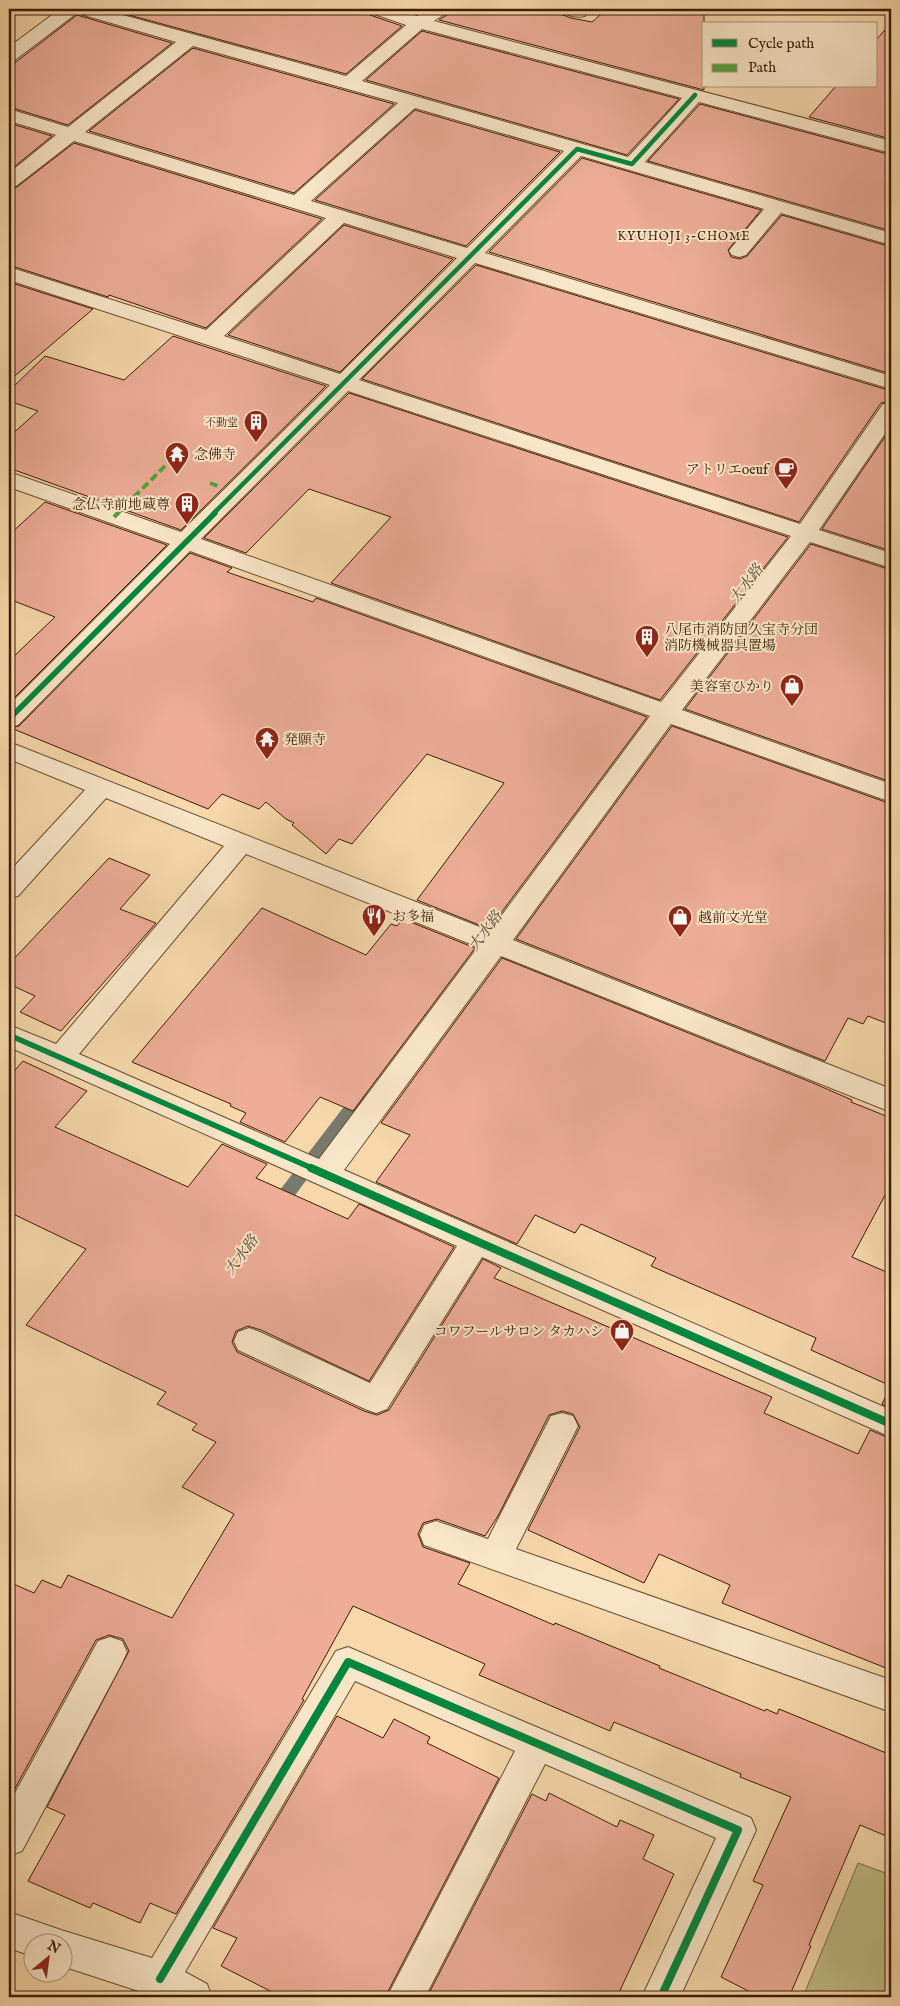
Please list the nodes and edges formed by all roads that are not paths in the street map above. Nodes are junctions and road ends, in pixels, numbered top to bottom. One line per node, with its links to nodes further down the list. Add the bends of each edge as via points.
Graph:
1 (71, 9): 7 (street)
2 (82, 9): 6 (street)
3 (377, 9): 5 (street)
4 (440, 9): 5 (street)
5 (419, 23): 8 (street); 9 (street)
6 (190, 40): 8 (street); 12 (street)
7 (9, 56)
8 (349, 83): 10 (street)
9 (695, 96): 13 (street); 15 (street)
10 (412, 101): 14 (street); 17 (street)
11 (9, 115): 12 (street)
12 (70, 133): 16 (street); 17 (street)
13 (891, 147)
14 (577, 149): 15 (street); 22 (street)
15 (632, 164): 18 (street)
16 (9, 182)
17 (298, 202): 19 (street)
18 (777, 206): 20 (street); 21 (street)
19 (341, 215): 22 (street); 24 (street)
20 (891, 239)
21 (739, 251)
22 (472, 254): 25 (street); 26 (street)
23 (9, 273): 24 (street)
24 (210, 338): 25 (street)
25 (346, 382): 29 (street); 30 (street)
26 (891, 384)
27 (891, 409): 29 (street)
28 (9, 479): 30 (street)
29 (805, 534): 31 (street); 32 (street)
30 (185, 542): 32 (street); 33 (street)
31 (891, 561)
32 (666, 713): 36 (street); 39 (street)
33 (9, 719)
34 (9, 750): 35 (street)
35 (102, 787): 37 (street); 38 (street)
36 (891, 793)
37 (241, 843): 39 (street); 41 (street)
38 (9, 889)
39 (496, 945): 42 (street); 43 (street)
40 (9, 1035): 41 (street)
41 (60, 1058): 43 (street)
42 (891, 1101)
43 (324, 1175): 44 (street)
44 (475, 1242): 45 (street, via 376,1400); 46 (street)
45 (249, 1341)
46 (891, 1424)
47 (562, 1426): 49 (street)
48 (436, 1534): 49 (street)
49 (496, 1556): 51 (street)
50 (110, 1652): 53 (street)
51 (891, 1696)
52 (537, 1744): 57 (street, via 348,1662); 59 (street); 60 (street, via 738,1830)
53 (9, 1839)
54 (9, 1930): 55 (street)
55 (22, 1934)
56 (72, 1951): 57 (street)
57 (160, 1979): 58 (street)
58 (194, 1997)
59 (405, 1997)
60 (661, 1997)

